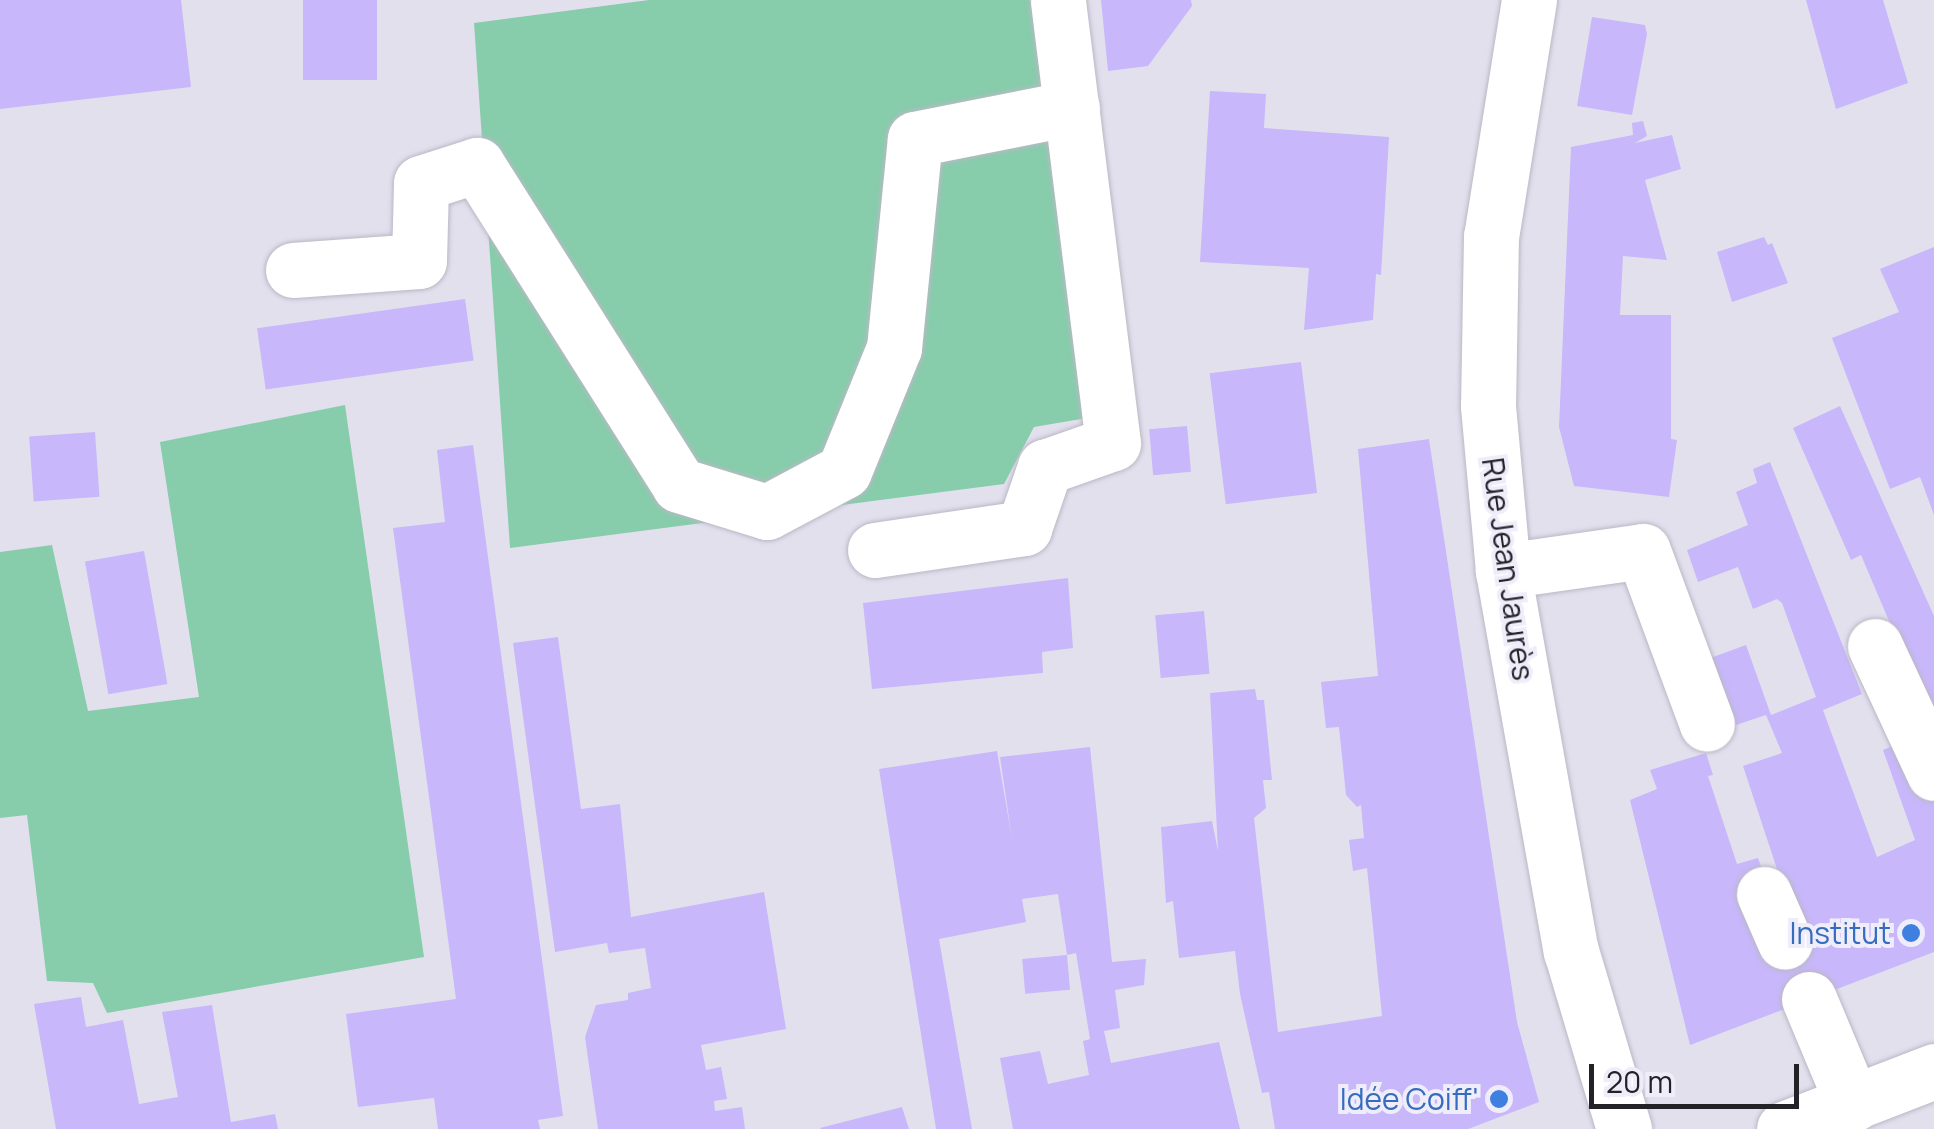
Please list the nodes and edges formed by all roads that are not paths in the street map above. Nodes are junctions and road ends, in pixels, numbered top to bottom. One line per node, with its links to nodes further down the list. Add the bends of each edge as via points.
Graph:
1 (1058, 0): 3 (main road)
2 (1529, 0): 6 (main road, Rue Jean Jaurès, via 1491,236 1488,406)
3 (1072, 108): 4 (main road, via 915,139 887,366 844,471 766,512 679,485 477,165 421,182 419,260); 5 (main road, via 1113,443 1045,466 1024,528)
4 (293, 270)
5 (874, 550)
6 (1503, 570): 8 (main road, via 1642,551); 13 (main road, Rue Jean Jaurès, via 1571,951)
7 (1875, 646): 9 (main road)
8 (1707, 724)
9 (1934, 772)
10 (1809, 999): 12 (main road)
11 (1934, 1070): 12 (main road)
12 (1853, 1104): 14 (main road)
13 (1624, 1129)
14 (1784, 1129)

